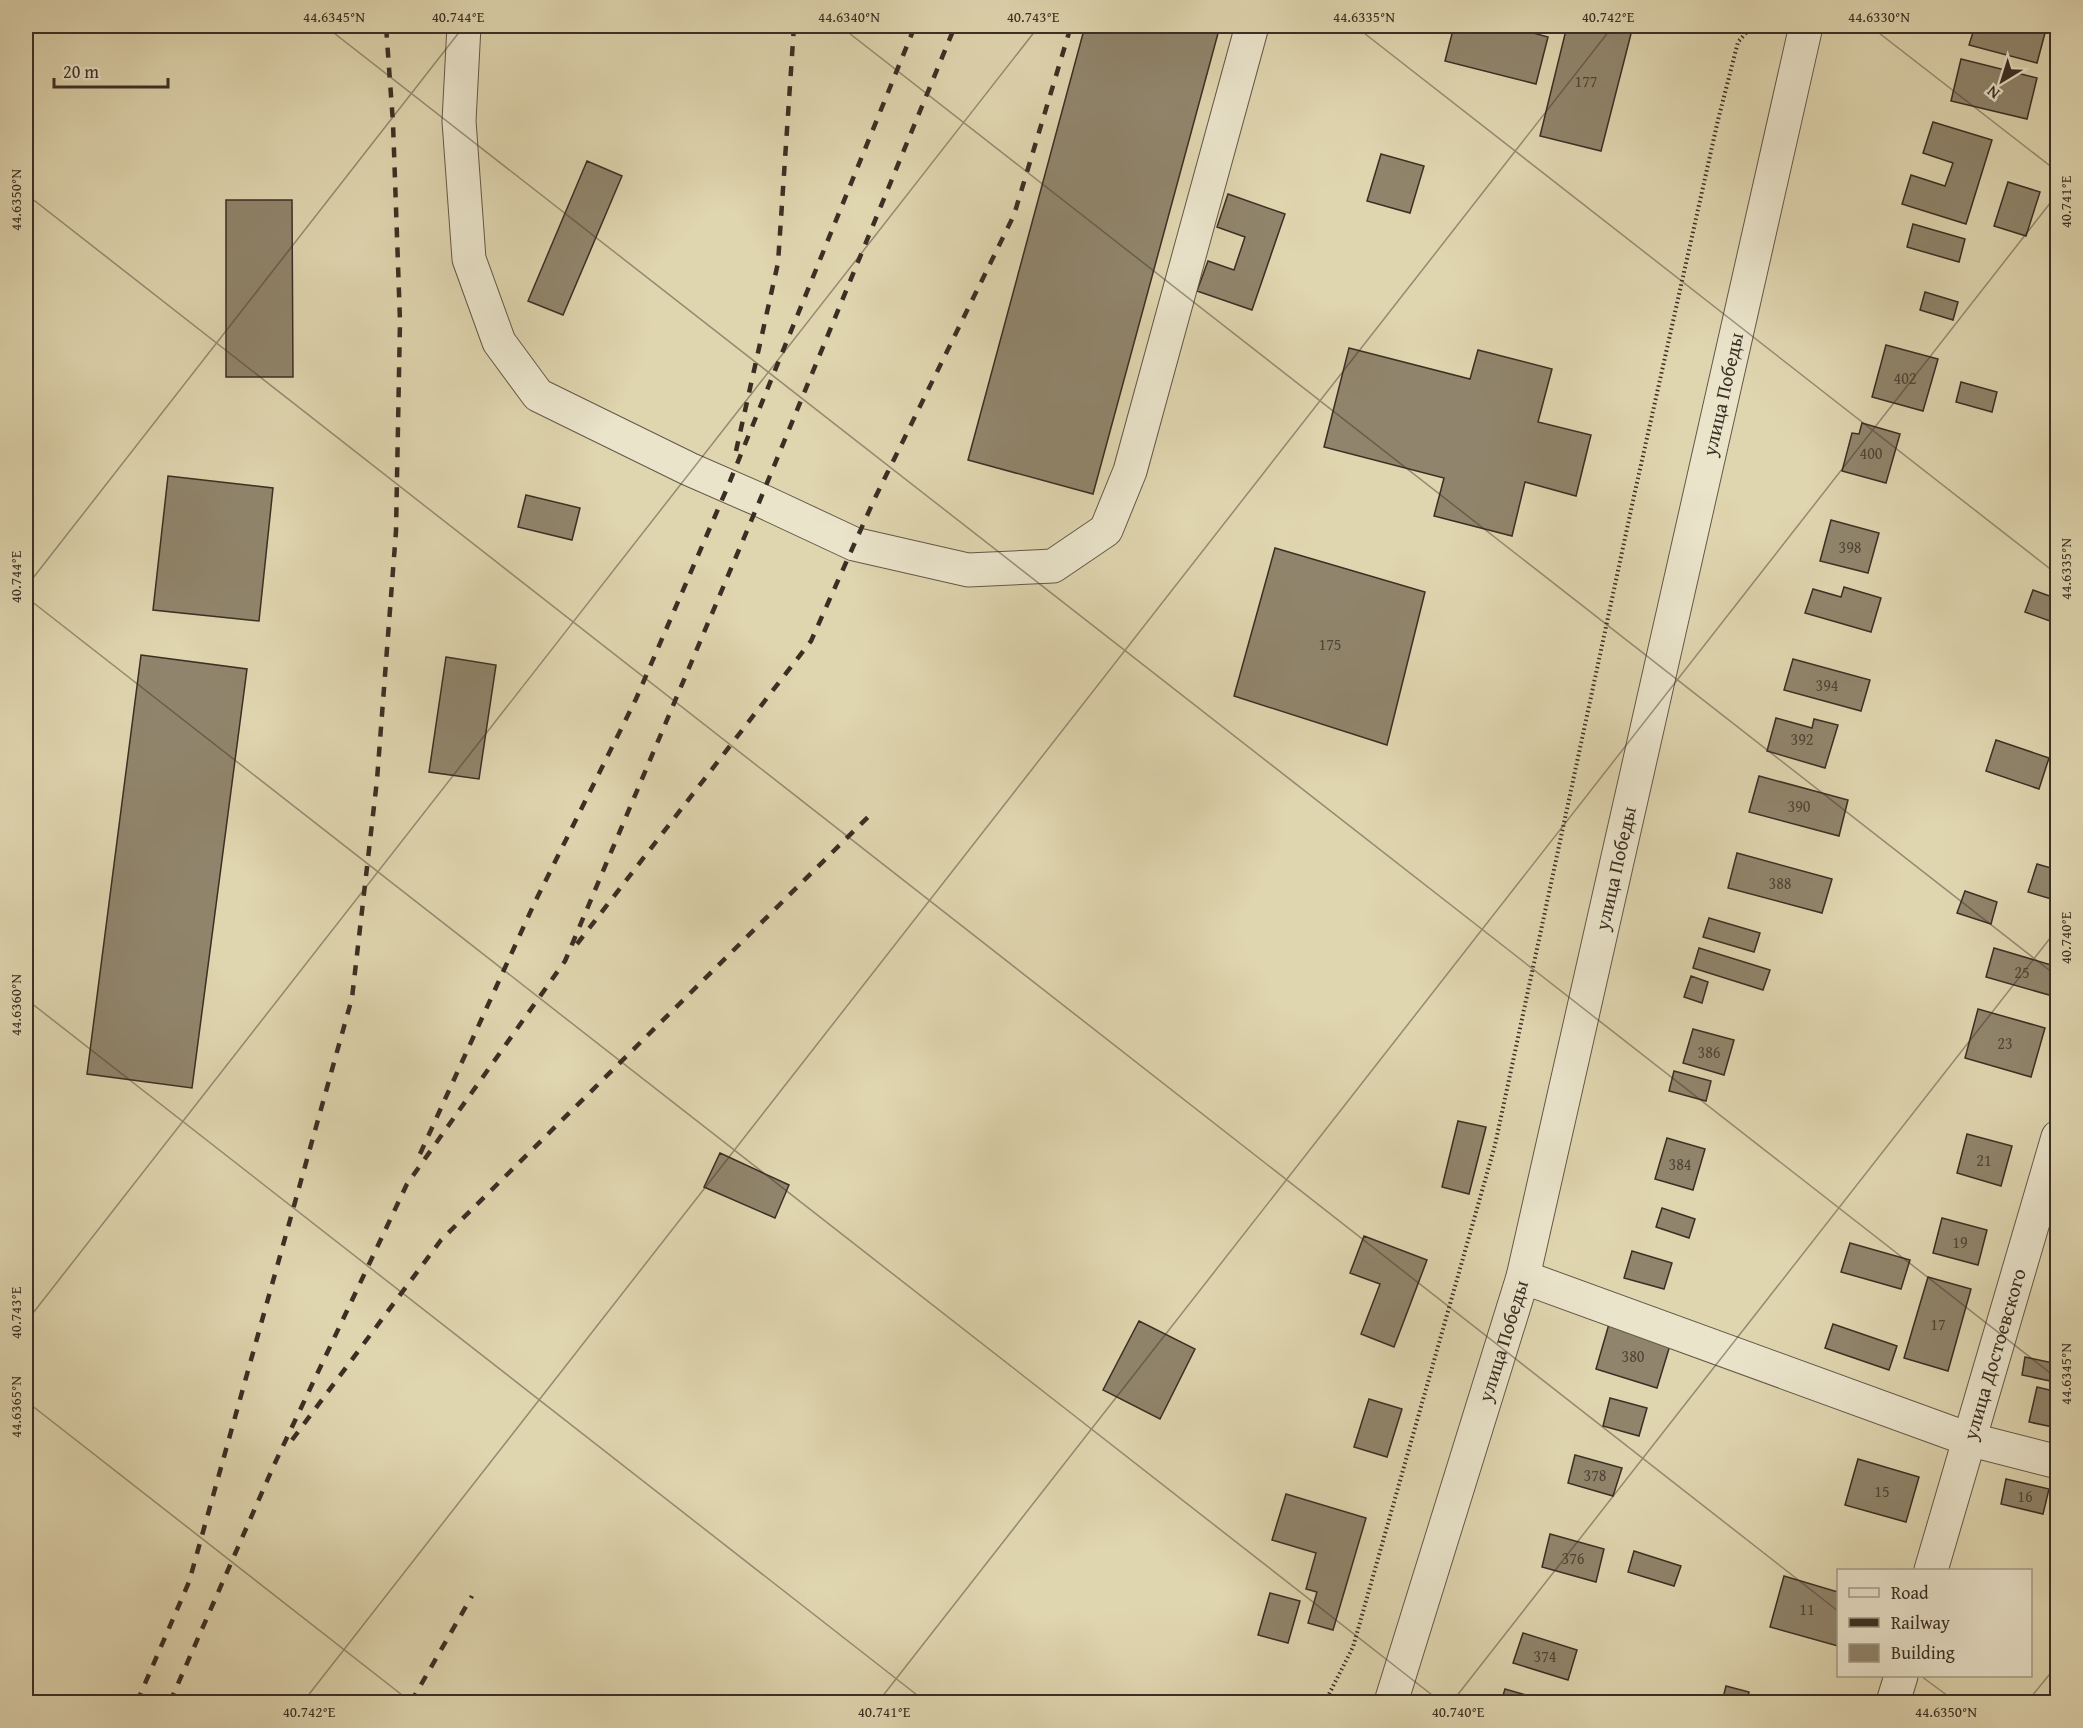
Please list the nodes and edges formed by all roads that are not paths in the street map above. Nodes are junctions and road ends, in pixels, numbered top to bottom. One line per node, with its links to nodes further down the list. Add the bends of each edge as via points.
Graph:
1 (464, 26): 2 (street, via 459,121 469,259 499,342 538,395 854,544 968,570 1053,566 1106,530 1130,471)
2 (1252, 26)
3 (1806, 26): 5 (street, улица Победы)
4 (2058, 1137): 6 (street, улица Достоевского)
5 (1523, 1277): 6 (street); 10 (street, улица Победы)
6 (1968, 1439): 7 (street); 8 (street, улица Достоевского)
7 (2058, 1462)
8 (1931, 1569)
9 (1901, 1677): 11 (street)
10 (1390, 1702)
11 (1893, 1702)

